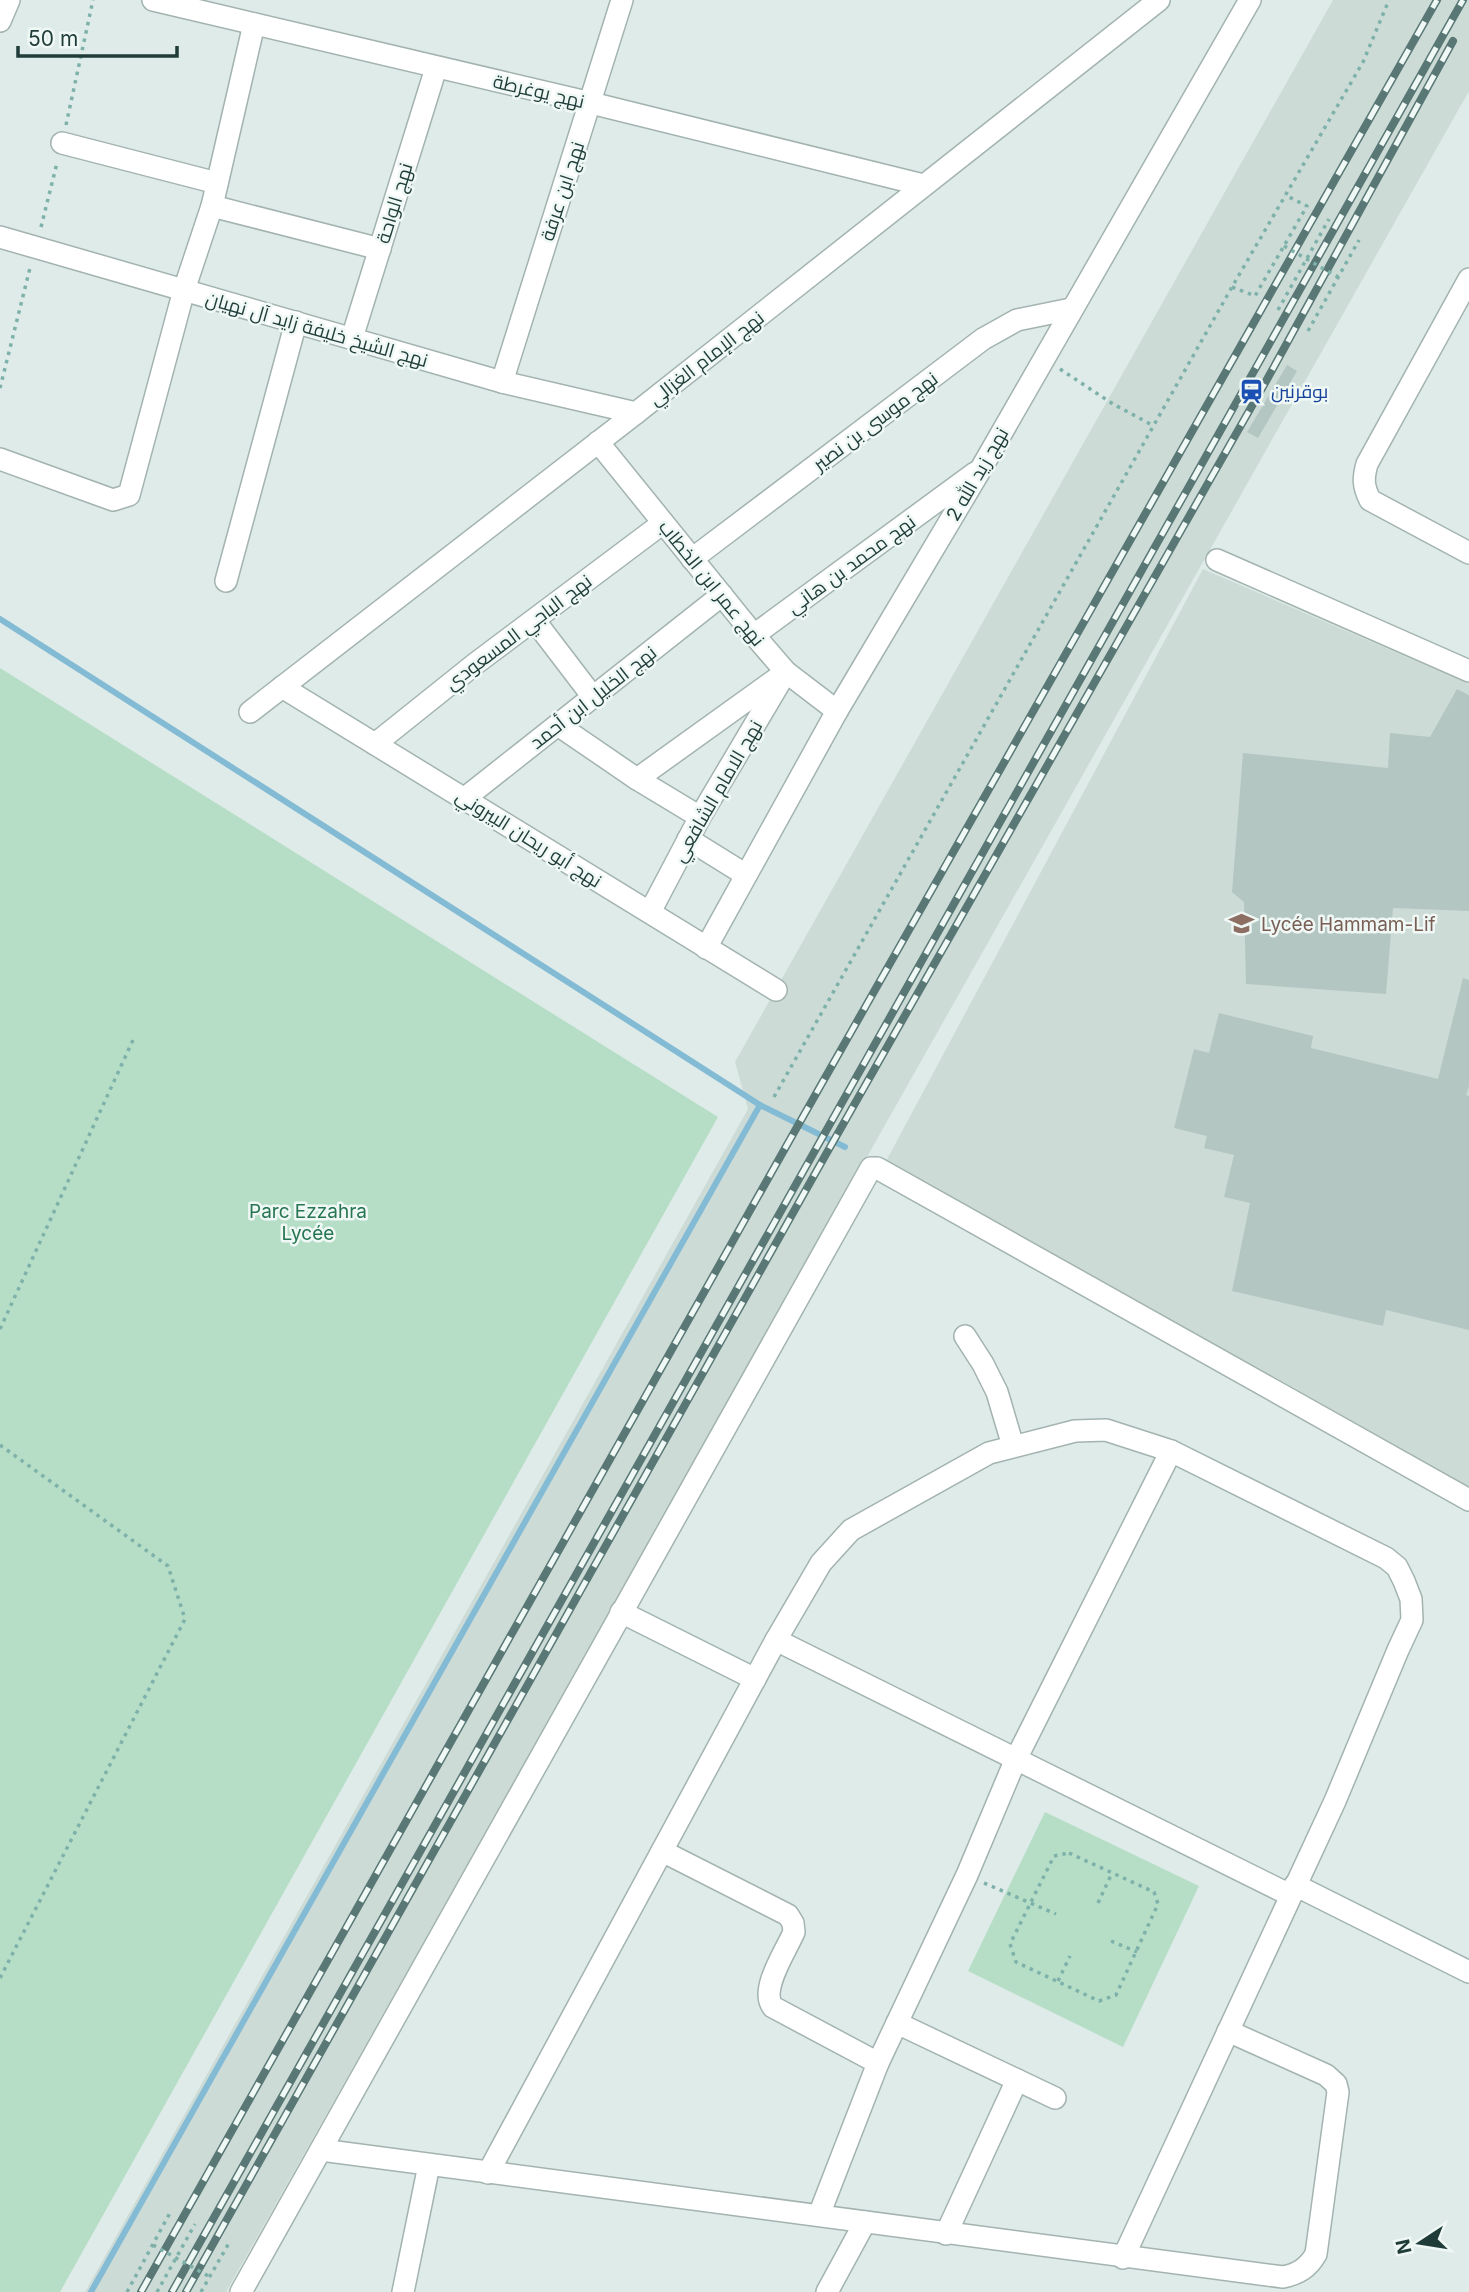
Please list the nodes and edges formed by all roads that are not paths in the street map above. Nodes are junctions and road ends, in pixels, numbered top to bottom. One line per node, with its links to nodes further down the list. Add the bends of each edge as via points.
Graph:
1 (9, 0): 6 (street)
2 (622, 0): 9 (street, نهج ابن عرفة)
3 (1159, 0): 12 (street, نهج الإمام الغزالي)
4 (1250, 0): 18 (street, نهج زيد الله 2)
5 (166, 1): 7 (street, نهج يوغرطة)
6 (0, 21)
7 (254, 24): 8 (street, نهج يوغرطة); 11 (street)
8 (436, 68): 9 (street, نهج يوغرطة); 15 (street, نهج الواحة)
9 (590, 103): 12 (street, نهج يوغرطة); 21 (street, نهج ابن عرفة)
10 (62, 143): 11 (street)
11 (218, 183): 13 (street)
12 (923, 186): 22 (street, نهج الإمام الغزالي)
13 (212, 206): 15 (street); 17 (street)
14 (0, 237): 17 (street, نهج الشيخ خليفة زايد آل نهيان)
15 (380, 250): 20 (street, نهج الواحة)
16 (1469, 279): 27 (street, via 1367,464 1363,486 1370,500)
17 (184, 290): 19 (street, نهج الشيخ خليفة زايد آل نهيان); 24 (street, via 129,495 113,500)
18 (1071, 309): 25 (street, نهج زيد الله 2); 28 (street, نهج موسى بن نصير, via 1017,320 983,340)
19 (296, 322): 20 (street, نهج الشيخ خليفة زايد آل نهيان); 30 (street)
20 (352, 338): 21 (street, نهج الشيخ خليفة زايد آل نهيان)
21 (502, 382): 22 (street, نهج الشيخ خليفة زايد آل نهيان)
22 (636, 413): 23 (street, نهج الإمام الغزالي)
23 (598, 442): 26 (street, نهج عمر ابن الخطاب); 36 (street, نهج الإمام الغزالي)
24 (0, 459)
25 (982, 467): 33 (street, نهج محمد بن هاني); 38 (street, نهج زيد الله 2)
26 (663, 523): 28 (street, نهج عمر ابن الخطاب); 32 (street, نهج الباجي المسعودي)
27 (1469, 552)
28 (692, 559): 31 (street, نهج عمر ابن الخطاب)
29 (1217, 560): 34 (street)
30 (226, 581)
31 (722, 595): 33 (street, نهج عمر ابن الخطاب); 37 (street, نهج الخليل ابن أحمد)
32 (535, 621): 37 (street); 41 (street, نهج الباجي المسعودي)
33 (754, 635): 35 (street, نهج عمر ابن الخطاب)
34 (1469, 671)
35 (786, 672): 38 (street, نهج عمر ابن الخطاب); 42 (street); 44 (street, نهج الامام الشافعي)
36 (282, 687): 39 (street, نهج الإمام الغزالي); 41 (street, نهج أبو ريحان البيروني)
37 (593, 697): 40 (street, نهج الخليل ابن أحمد)
38 (837, 711): 46 (street, نهج زيد الله 2)
39 (250, 712)
40 (558, 725): 42 (street); 43 (street, نهج الخليل ابن أحمد)
41 (375, 744): 43 (street, نهج أبو ريحان البيروني)
42 (637, 779): 44 (street)
43 (464, 798): 47 (street, نهج أبو ريحان البيروني)
44 (700, 817): 45 (street, نهج الامام الشافعي)
45 (688, 839): 46 (street); 47 (street, نهج الامام الشافعي)
46 (746, 875): 48 (street, نهج زيد الله 2)
47 (649, 912): 48 (street, نهج أبو ريحان البيروني)
48 (706, 948): 49 (street, نهج أبو ريحان البيروني)
49 (776, 990)
50 (964, 1336): 51 (street, via 997,1392)
51 (1013, 1446): 52 (street, via 1075,1431 1106,1430); 55 (street, via 989,1453 851,1530 821,1563)
52 (1171, 1451): 57 (street); 59 (street, via 1386,1558 1397,1567 1411,1599 1412,1620)
53 (1469, 1500): 54 (street, via 871,1168)
54 (621, 1612): 56 (street); 66 (street)
55 (776, 1640): 56 (street); 57 (street)
56 (755, 1679): 58 (street)
57 (1015, 1761): 59 (street); 61 (street)
58 (662, 1852): 63 (street, via 788,1915 794,1932 768,1989 768,2001); 68 (street)
59 (1292, 1890): 60 (street); 62 (street)
60 (1469, 1972)
61 (897, 2023): 63 (street); 64 (street)
62 (1228, 2031): 72 (street); 72 (street, via 1326,2075 1336,2084 1316,2254 1304,2269 1283,2277)
63 (878, 2063): 69 (street)
64 (1017, 2080): 65 (street); 71 (street)
65 (1055, 2098)
66 (321, 2150): 67 (street); 73 (street)
67 (429, 2165): 68 (street); 74 (street)
68 (488, 2173): 69 (street)
69 (818, 2215): 70 (street)
70 (865, 2222): 71 (street); 75 (street)
71 (946, 2234): 72 (street)
72 (1123, 2258)
73 (242, 2292)
74 (403, 2292)
75 (827, 2292)

